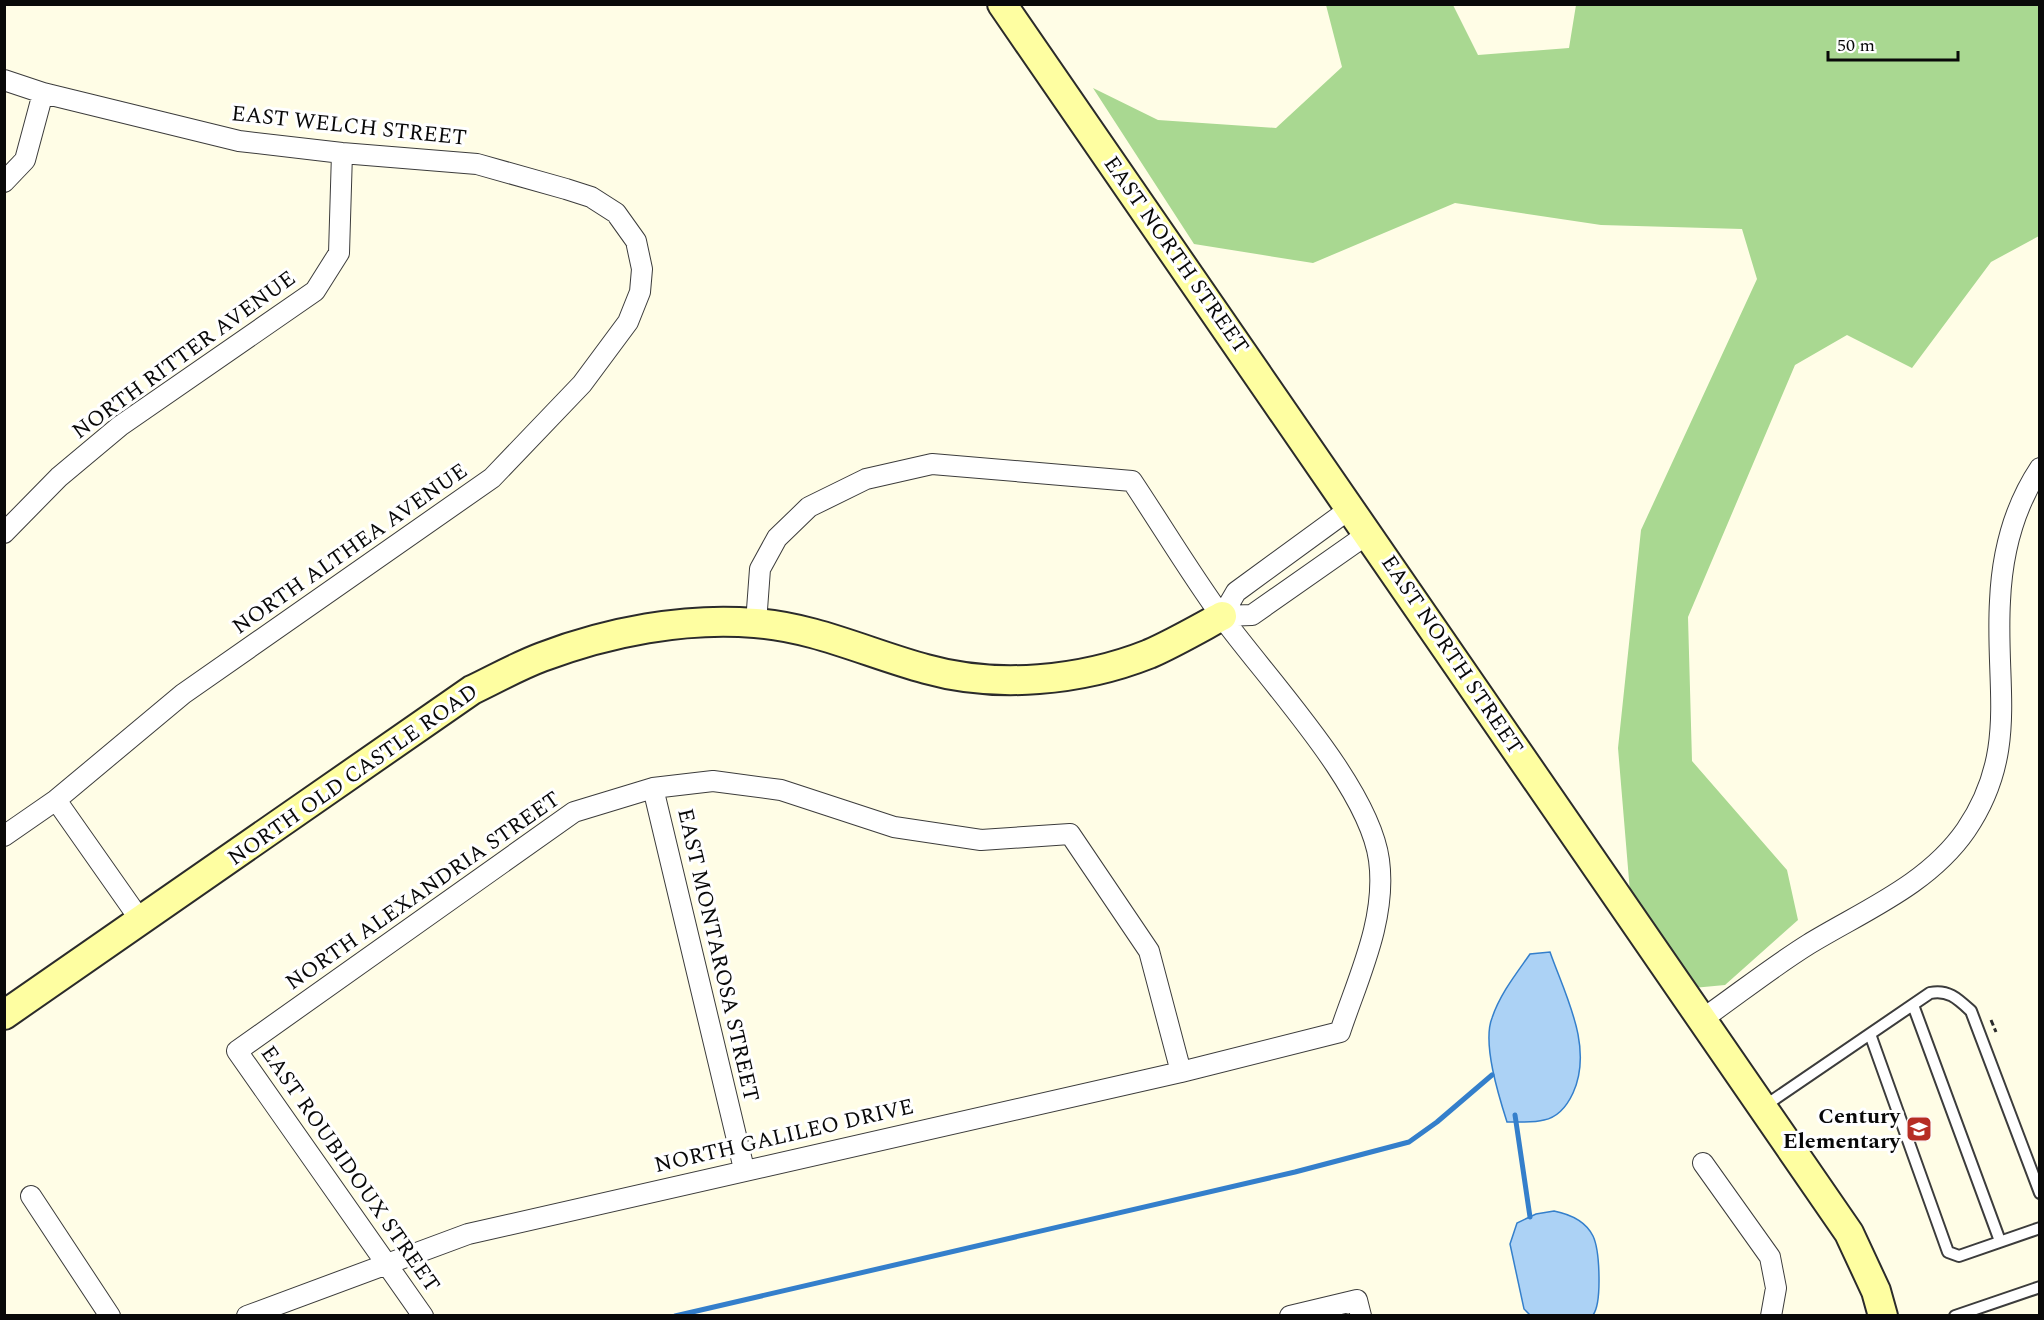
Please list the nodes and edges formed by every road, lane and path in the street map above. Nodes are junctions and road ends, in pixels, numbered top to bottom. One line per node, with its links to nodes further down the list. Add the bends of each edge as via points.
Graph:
1 (1002, 4): 8 (street, EAST NORTH STREET)
2 (4, 80): 3 (street, EAST WELCH STREET)
3 (43, 93): 4 (street, EAST WELCH STREET, via 239,141); 5 (street, via 25,160)
4 (342, 153): 6 (street, EAST WELCH STREET, via 477,164 566,189 591,197 616,213); 9 (street, NORTH RITTER AVENUE, via 339,253 315,291 120,426 59,477)
5 (4, 182)
6 (636, 241): 14 (street, NORTH ALTHEA AVENUE, via 642,280 632,316 582,384 492,478 183,694)
7 (2040, 468): 19 (street, via 2013,522 2002,566 2000,745 1987,792 1965,830 1940,861 1909,885 1807,945)
8 (1351, 508): 10 (street, EAST NORTH STREET); 11 (street, via 1236,592)
9 (4, 533)
10 (1369, 533): 11 (street, via 1252,615); 19 (street, EAST NORTH STREET)
11 (1222, 616): 12 (street, NORTH OLD CASTLE ROAD, via 1149,653 1102,670 1047,678 987,680 927,669 860,647); 12 (street, via 1132,481 932,464 866,479 809,507 777,538 760,569); 22 (street, NORTH GALILEO DRIVE, via 1336,767 1362,809 1379,860 1378,917 1340,1032)
12 (756, 623): 16 (street, NORTH OLD CASTLE ROAD, via 686,624 616,634 542,657 482,685)
13 (654, 788): 21 (street, NORTH ALEXANDRIA STREET, via 574,812); 22 (street, NORTH ALEXANDRIA STREET, via 713,781 781,790 894,827 981,840 1070,834 1149,951); 25 (street, EAST MONTAROSA STREET)
14 (56, 800): 15 (street, NORTH ALTHEA AVENUE); 16 (street)
15 (4, 836)
16 (141, 921): 18 (street, NORTH OLD CASTLE ROAD)
17 (1913, 1005): 20 (lane); 26 (lane, via 1939,991 1971,1011); 29 (lane)
18 (4, 1016)
19 (1701, 1020): 23 (street, EAST NORTH STREET)
20 (1870, 1034): 23 (lane); 29 (lane, via 1948,1252 1959,1256)
21 (237, 1051): 30 (street, EAST ROUBIDOUX STREET)
22 (1180, 1072): 25 (street, NORTH GALILEO DRIVE)
23 (1763, 1107): 38 (street, EAST NORTH STREET, via 1849,1233)
24 (1703, 1163): 37 (street, via 1770,1257 1776,1288)
25 (744, 1169): 30 (street, NORTH GALILEO DRIVE, via 468,1234)
26 (2040, 1193)
27 (31, 1196): 33 (street)
28 (2040, 1228): 29 (lane)
29 (2000, 1242)
30 (387, 1263): 34 (street, NORTH GALILEO DRIVE); 35 (street, EAST ROUBIDOUX STREET)
31 (2040, 1287): 39 (lane)
32 (1359, 1308): 36 (street)
33 (110, 1316)
34 (247, 1316)
35 (423, 1316)
36 (1290, 1316)
37 (1771, 1316)
38 (1883, 1316)
39 (1955, 1316)

